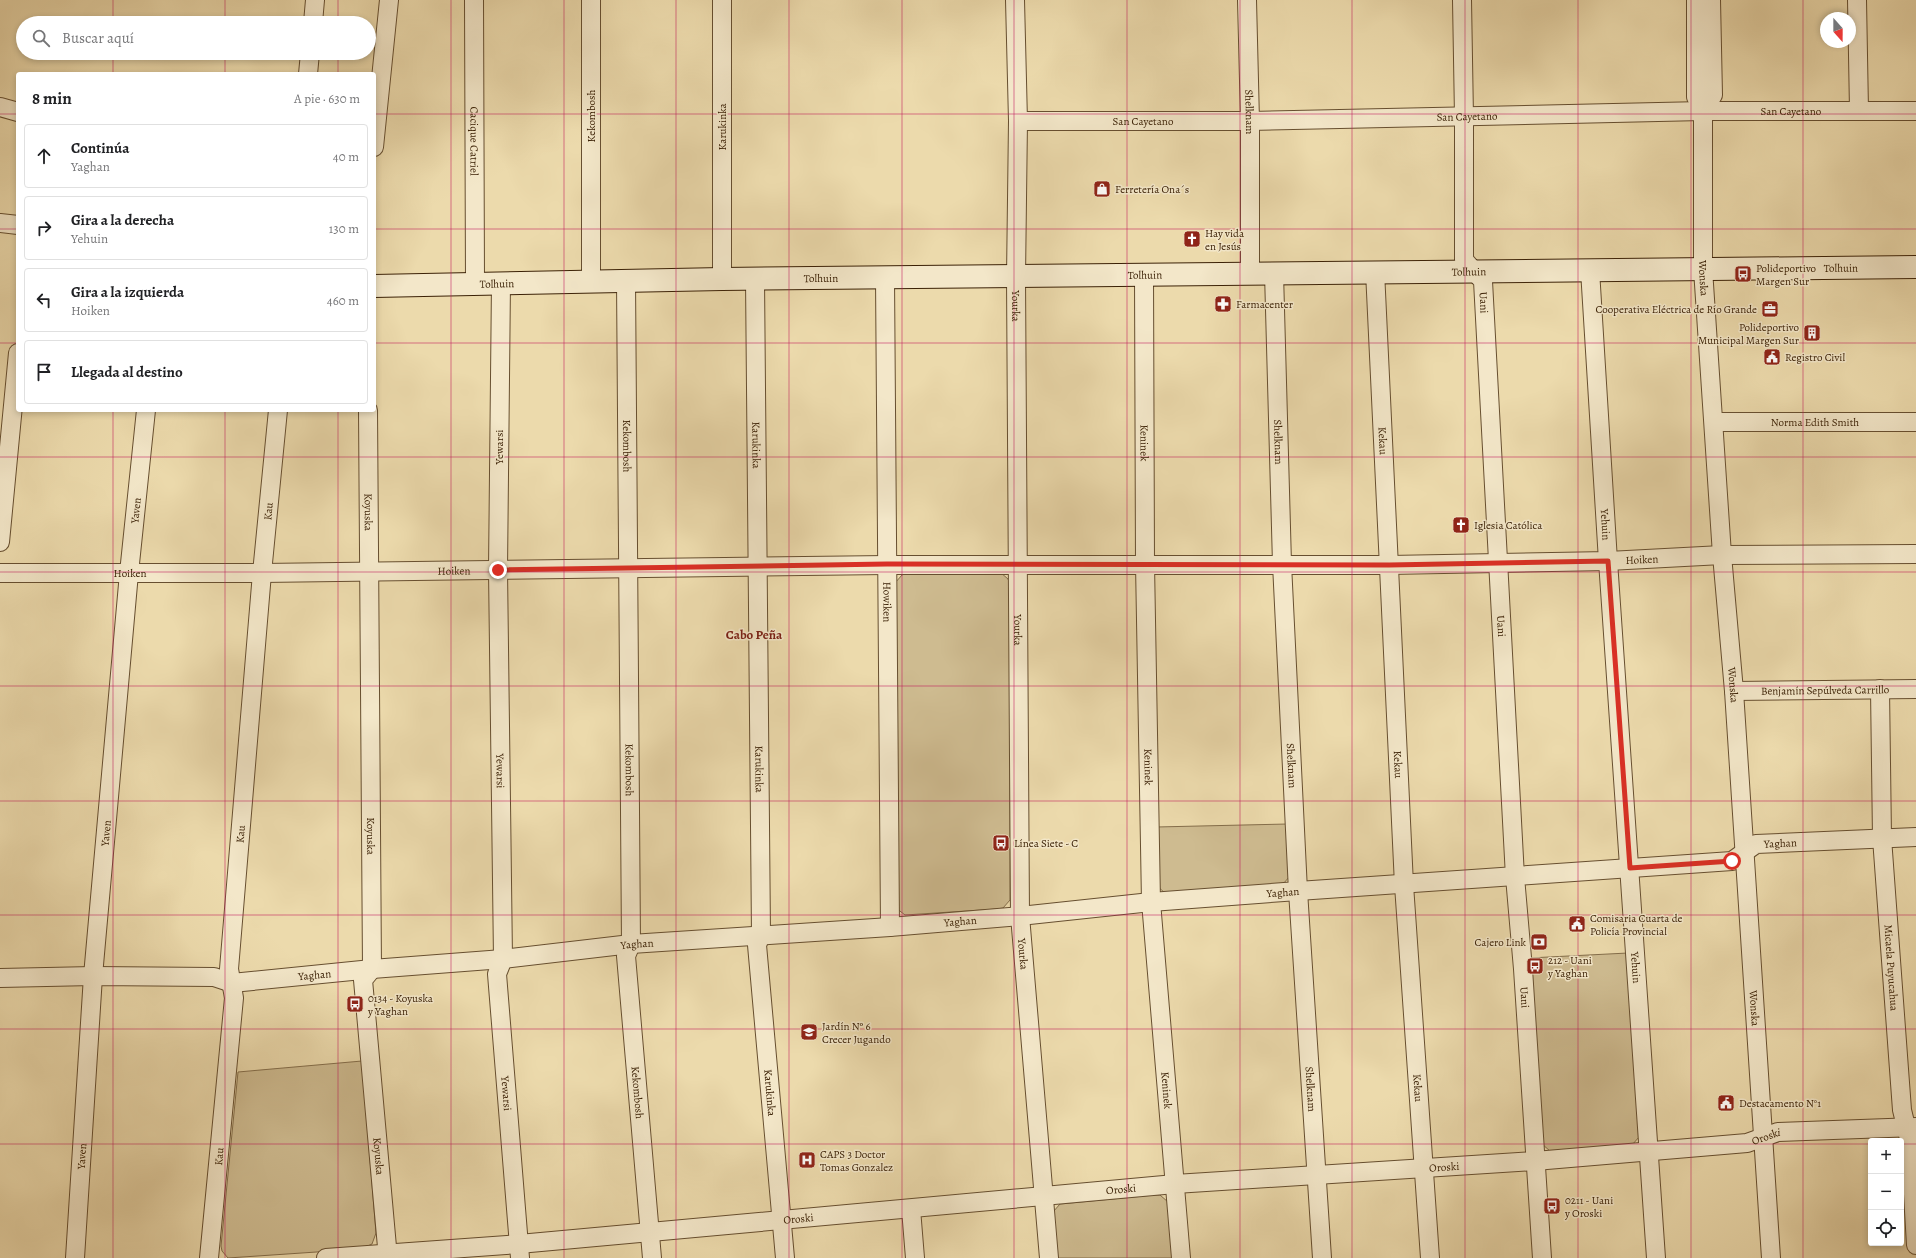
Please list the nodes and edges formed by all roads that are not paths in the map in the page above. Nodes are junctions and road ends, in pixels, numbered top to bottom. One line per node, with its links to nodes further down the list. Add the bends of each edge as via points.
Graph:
1 (315, 0): 12 (street)
2 (389, 0): 23 (street)
3 (474, 0): 40 (street, Cacique Catriel)
4 (591, 0): 39 (street, Kekombosh)
5 (722, 0): 36 (street, Karukinka)
6 (1015, 0): 21 (street, Yourka)
7 (1247, 0): 22 (street, Shelknam)
8 (1462, 0): 20 (street, Uani)
9 (1696, 0): 18 (street, Wonska, via 1696,97)
10 (1712, 0): 18 (street, via 1713,95)
11 (1858, 0): 16 (street)
12 (314, 16)
13 (309, 60): 14 (street)
14 (308, 72)
15 (0, 107): 17 (street)
16 (1859, 110): 18 (street, San Cayetano); 19 (street, San Cayetano)
17 (16, 111)
18 (1702, 111): 20 (street, San Cayetano); 27 (street, Wonska)
19 (1916, 111)
20 (1464, 117): 22 (street, San Cayetano); 30 (street, Uani, via 1464,260)
21 (1018, 121): 22 (street, San Cayetano); 34 (street, Yourka)
22 (1250, 121): 31 (street, Shelknam)
23 (376, 127)
24 (0, 223): 25 (street)
25 (16, 225)
26 (1916, 267): 27 (street, Tolhuin)
27 (1703, 269): 28 (street, Tolhuin); 47 (street, Wonska)
28 (1590, 270): 30 (street, Tolhuin); 52 (street, Yehuin)
29 (1375, 271): 30 (street, Tolhuin); 32 (street, Tolhuin); 57 (street, Kekau)
30 (1474, 271): 53 (street, Uani, via 1483,281)
31 (1250, 272): 32 (street, Tolhuin); 33 (street, Tolhuin)
32 (1274, 273): 56 (street, Shelknam)
33 (1144, 275): 34 (street, Tolhuin); 55 (street, Keninek)
34 (1016, 277): 35 (street, Tolhuin); 58 (street, Yourka)
35 (885, 278): 37 (street, Tolhuin); 54 (street, Howiken)
36 (722, 279): 37 (street, Tolhuin); 38 (street, Tolhuin)
37 (755, 279): 59 (street, Karukinka)
38 (626, 280): 39 (street, Tolhuin); 60 (street, Kekombosh)
39 (591, 281): 41 (street, Tolhuin)
40 (475, 282): 41 (street, Tolhuin); 42 (street, Tolhuin)
41 (500, 282): 61 (street, Yewarsi)
42 (376, 286)
43 (16, 374): 49 (street)
44 (146, 412): 64 (street, Yaven)
45 (278, 412): 65 (street, Kau)
46 (368, 412): 62 (street, Koyuska)
47 (1714, 422): 48 (street, Norma Edith Smith); 51 (street, Wonska)
48 (1916, 422)
49 (0, 542)
50 (1916, 554): 51 (street, Hoiken)
51 (1722, 555): 52 (street, Hoiken); 68 (street, Wonska)
52 (1608, 561): 53 (street, Hoiken); 72 (street, Yehuin)
53 (1499, 562): 57 (street, Hoiken); 73 (street, Uani)
54 (887, 564): 58 (street, Hoiken); 59 (street, Hoiken); 78 (street, Howiken)
55 (1145, 564): 56 (street, Hoiken); 58 (street, Hoiken); 76 (street, Keninek)
56 (1282, 564): 57 (street, Hoiken); 75 (street, Shelknam)
57 (1389, 565): 74 (street, Kekau)
58 (1017, 566): 77 (street, Yourka)
59 (758, 567): 60 (street, Hoiken); 79 (street, Karukinka)
60 (627, 568): 61 (street, Hoiken); 80 (street, Kekombosh)
61 (498, 570): 62 (street, Hoiken); 81 (street, Yewarsi)
62 (370, 572): 65 (street, Hoiken); 82 (street, Koyuska)
63 (0, 573): 64 (street, Hoiken)
64 (129, 573): 65 (street, Hoiken); 83 (street, Yaven)
65 (262, 573): 85 (street, Kau, via 229,969)
66 (1880, 689): 67 (street, Benjamín Sepúlveda Carrillo); 68 (street, Benjamín Sepúlveda Carrillo); 70 (street, Micaela Puyucahua)
67 (1916, 689)
68 (1734, 691): 71 (street, Wonska)
69 (1916, 837): 70 (street, Yaghan)
70 (1882, 838): 71 (street, Yaghan, via 1756,844); 86 (street, Micaela Puyucahua, via 1902,1110)
71 (1743, 854): 72 (street, Yaghan, via 1732,861); 87 (street, Wonska)
72 (1630, 868): 73 (street, Yaghan); 88 (street, Yehuin)
73 (1515, 876): 74 (street, Yaghan); 89 (street, Uani)
74 (1404, 885): 75 (street, Yaghan); 90 (street, Kekau)
75 (1298, 891): 76 (street, Yaghan); 91 (street, Shelknam)
76 (1151, 902): 77 (street, Yaghan); 92 (street, Keninek)
77 (1020, 916): 78 (street, Yaghan); 93 (street, Yourka)
78 (890, 927): 79 (street, Yaghan)
79 (761, 935): 80 (street, Yaghan); 95 (street, Karukinka, via 757,945)
80 (631, 944): 81 (street, Yaghan); 96 (street, Kekombosh, via 626,956)
81 (503, 959): 82 (street, Yaghan); 98 (street, Yewarsi, via 497,974)
82 (372, 969): 85 (street, Yaghan); 99 (street, Koyuska, via 363,980)
83 (93, 976): 84 (street, Yaghan); 85 (street, Yaghan, via 214,978); 100 (street, Yaven)
84 (0, 978)
85 (232, 984): 101 (street, Kau, via 234,998)
86 (1911, 1127): 87 (street, Oroski, via 1778,1132); 97 (street, Micaela Puyucahua)
87 (1762, 1138): 88 (street, Oroski, via 1748,1143); 112 (street, Wonska)
88 (1649, 1151): 89 (street, Oroski); 111 (street, Yehuin)
89 (1535, 1161): 90 (street, Oroski); 110 (street, Uani)
90 (1423, 1168): 91 (street, Oroski); 109 (street, Kekau)
91 (1317, 1174): 92 (street, Oroski); 108 (street, Shelknam)
92 (1175, 1184): 93 (street, Oroski); 107 (street, Keninek)
93 (1043, 1196): 94 (street, Oroski); 106 (street, Yourka)
94 (911, 1209): 95 (street, Oroski); 105 (street)
95 (780, 1220): 96 (street, Oroski); 104 (street, Karukinka)
96 (650, 1232): 98 (street, Oroski); 103 (street, Kekombosh)
97 (1916, 1245)
98 (519, 1251): 99 (street, Oroski)
99 (388, 1255): 102 (street, Oroski)
100 (75, 1258)
101 (209, 1258)
102 (326, 1258)
103 (652, 1258)
104 (785, 1258)
105 (915, 1258)
106 (1049, 1258)
107 (1181, 1258)
108 (1322, 1258)
109 (1430, 1258)
110 (1542, 1258)
111 (1656, 1258)
112 (1771, 1258)

